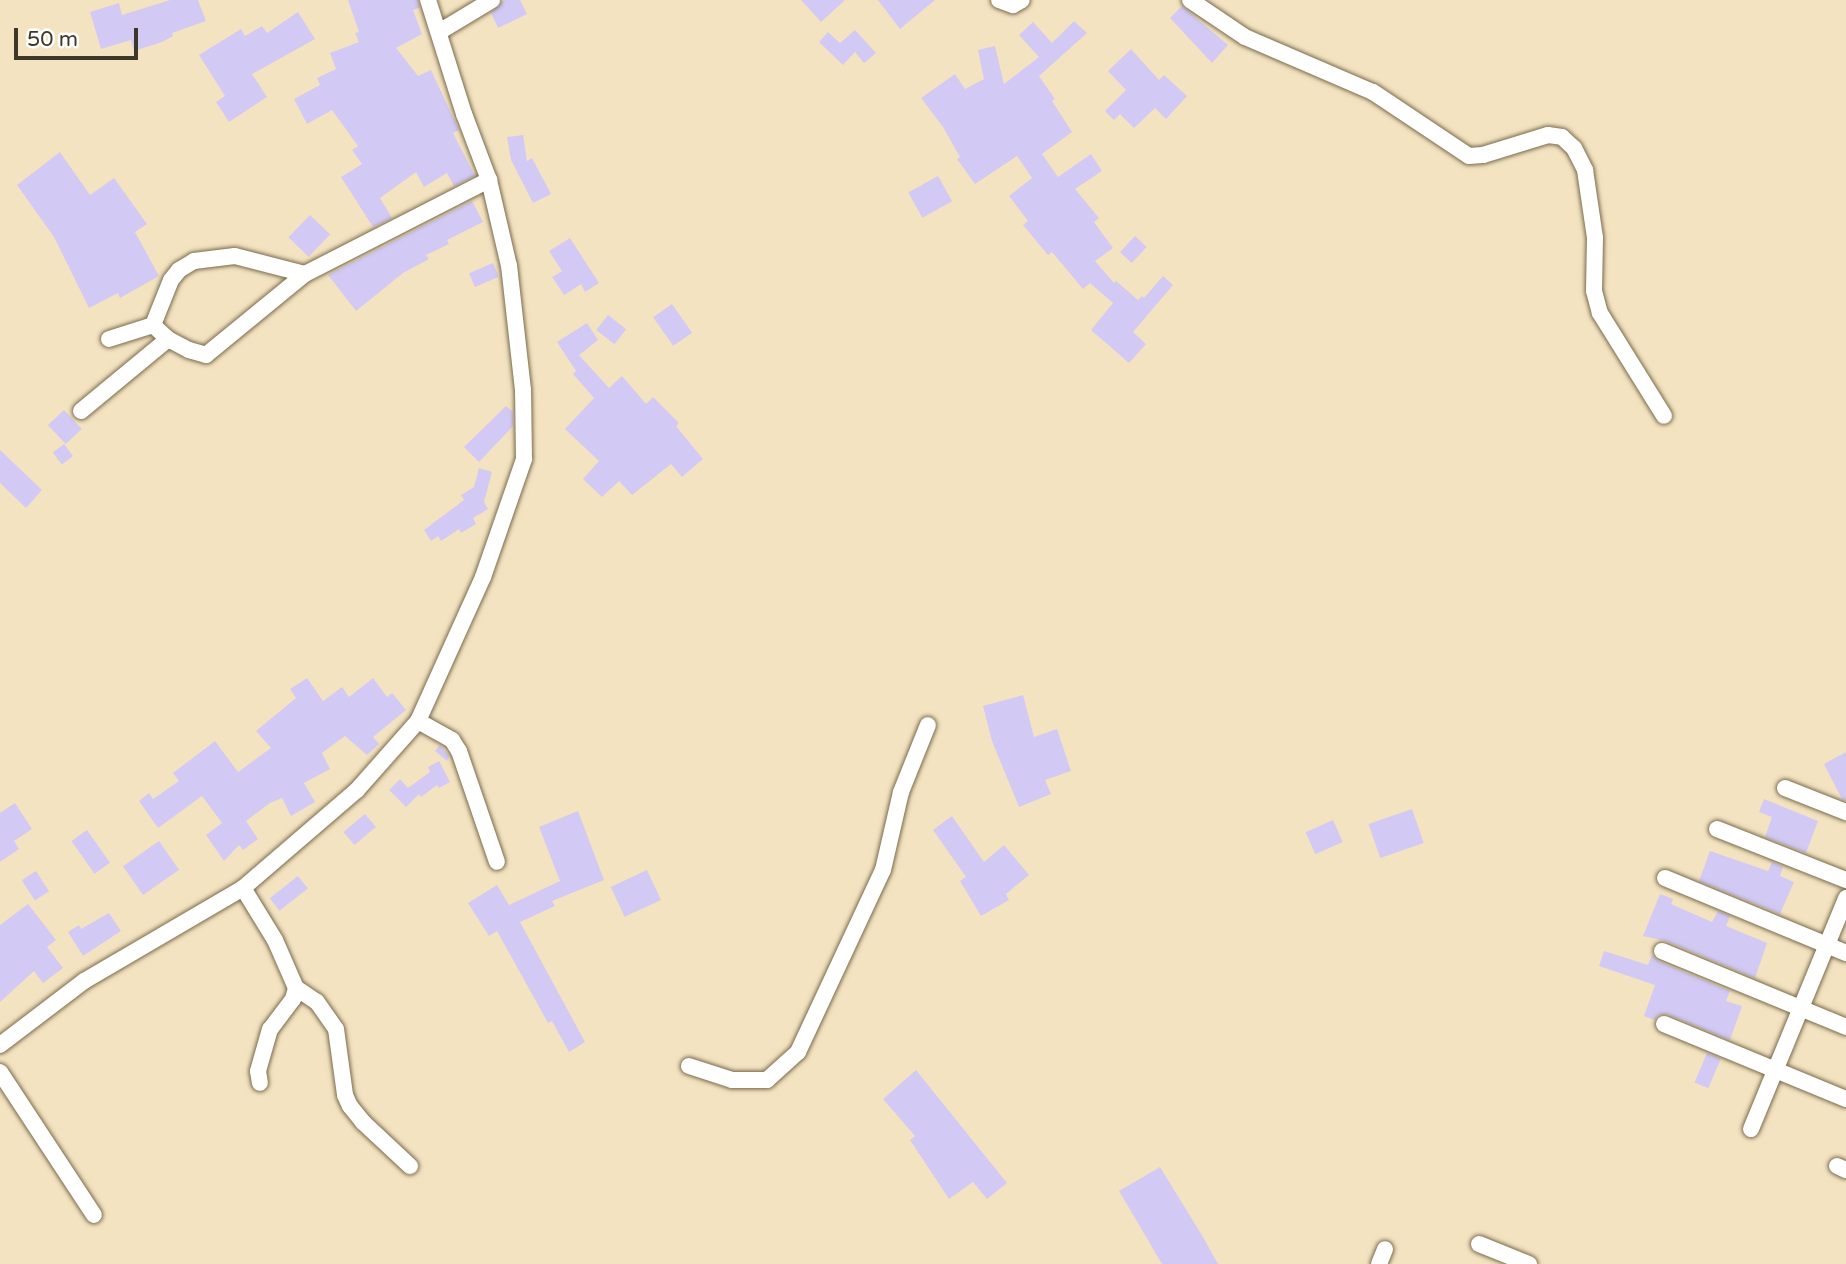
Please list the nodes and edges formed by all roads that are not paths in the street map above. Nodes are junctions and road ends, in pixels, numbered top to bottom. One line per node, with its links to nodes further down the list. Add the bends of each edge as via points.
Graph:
1 (428, 0): 6 (street)
2 (492, 0): 6 (street)
3 (999, 0): 4 (street, via 1013,5)
4 (1021, 0)
5 (1190, 0): 13 (street, via 1245,37 1373,92 1469,156 1548,135 1562,137 1574,148 1585,170 1595,238 1594,291 1600,313)
6 (439, 32): 7 (street)
7 (489, 180): 8 (street); 14 (street, via 509,266 523,390 524,459)
8 (305, 274): 9 (street, via 235,256 194,261 171,280); 11 (street, via 213,352 198,354)
9 (153, 325): 10 (street); 11 (street)
10 (109, 339)
11 (168, 339): 12 (street)
12 (81, 411)
13 (1664, 416)
14 (426, 724): 19 (street, via 452,740 464,761); 22 (street)
15 (928, 725): 32 (street, via 901,792 883,870 798,1052 767,1080 732,1080)
16 (1785, 788): 17 (street)
17 (1846, 812)
18 (1717, 829): 21 (street)
19 (497, 862)
20 (1665, 878): 24 (street)
21 (1846, 880)
22 (243, 888): 27 (street, via 275,940); 31 (street, via 84,981)
23 (1846, 898): 24 (street)
24 (1825, 944): 26 (street); 28 (street)
25 (1662, 951): 28 (street)
26 (1846, 953)
27 (296, 988): 35 (street, via 271,1029 258,1070); 38 (street, via 317,1002 336,1029 343,1088 350,1106)
28 (1800, 1008): 30 (street); 33 (street)
29 (1664, 1024): 33 (street)
30 (1846, 1027)
31 (1, 1042)
32 (689, 1066)
33 (1774, 1069): 36 (street); 37 (street)
34 (0, 1072): 39 (street)
35 (260, 1083)
36 (1846, 1099)
37 (1752, 1129)
38 (410, 1166)
39 (94, 1215)
40 (1479, 1244): 41 (street)
41 (1529, 1264)

